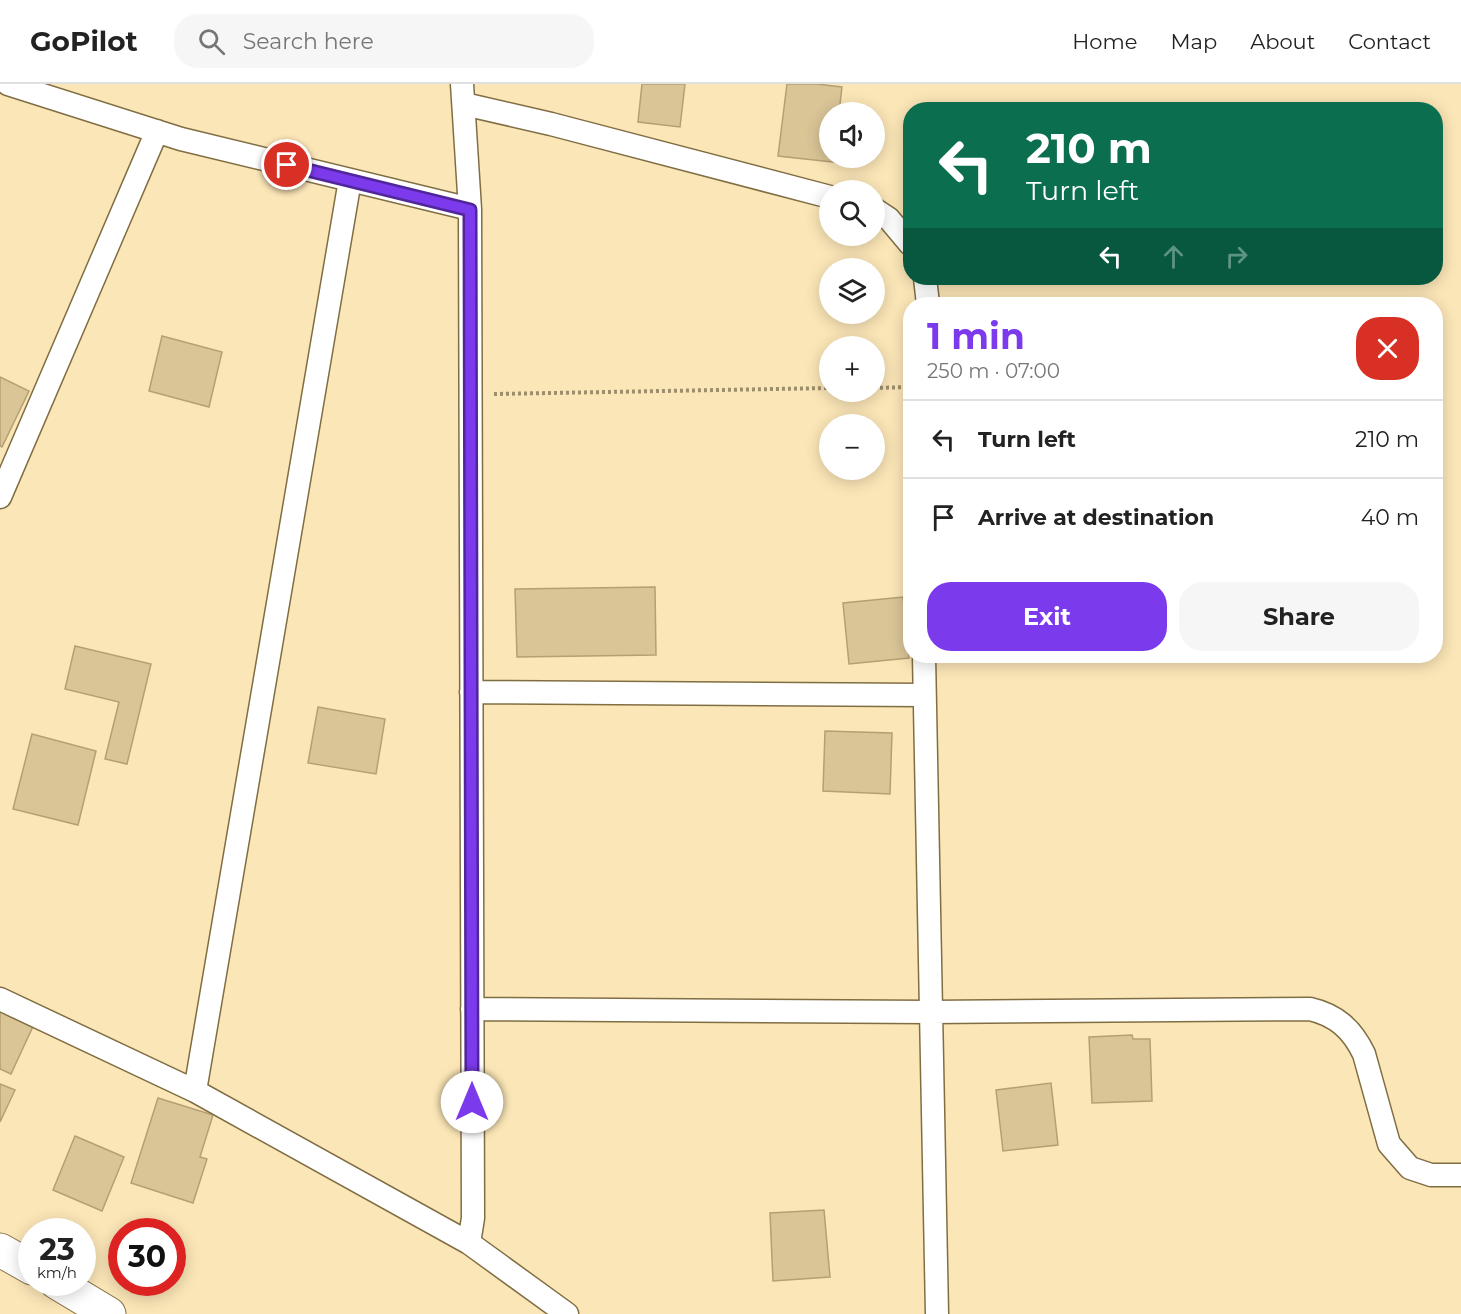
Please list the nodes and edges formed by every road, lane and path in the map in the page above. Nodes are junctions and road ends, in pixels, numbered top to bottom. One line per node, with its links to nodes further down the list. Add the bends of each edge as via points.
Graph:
1 (8, 84): 3 (street)
2 (463, 94): 5 (street, via 551,124); 6 (street)
3 (158, 131): 4 (street); 13 (street)
4 (350, 180): 6 (street); 20 (street)
5 (819, 194)
6 (470, 210): 12 (street)
7 (885, 216): 8 (street)
8 (903, 236)
9 (903, 387): 11 (path)
10 (819, 388): 12 (path)
11 (885, 388)
12 (471, 395): 15 (street)
13 (0, 497)
14 (924, 663): 16 (street)
15 (471, 692): 16 (street); 18 (street)
16 (924, 695): 19 (street)
17 (0, 999): 20 (street)
18 (472, 1009): 19 (street); 22 (street)
19 (930, 1012): 21 (street, via 1325,1012 1349,1029 1358,1041 1389,1144 1410,1168 1431,1175); 28 (street)
20 (195, 1091): 22 (street)
21 (1461, 1175)
22 (469, 1243): 27 (street)
23 (0, 1250): 24 (main road)
24 (18, 1260)
25 (80, 1296): 26 (main road)
26 (110, 1314)
27 (567, 1314)
28 (937, 1314)

